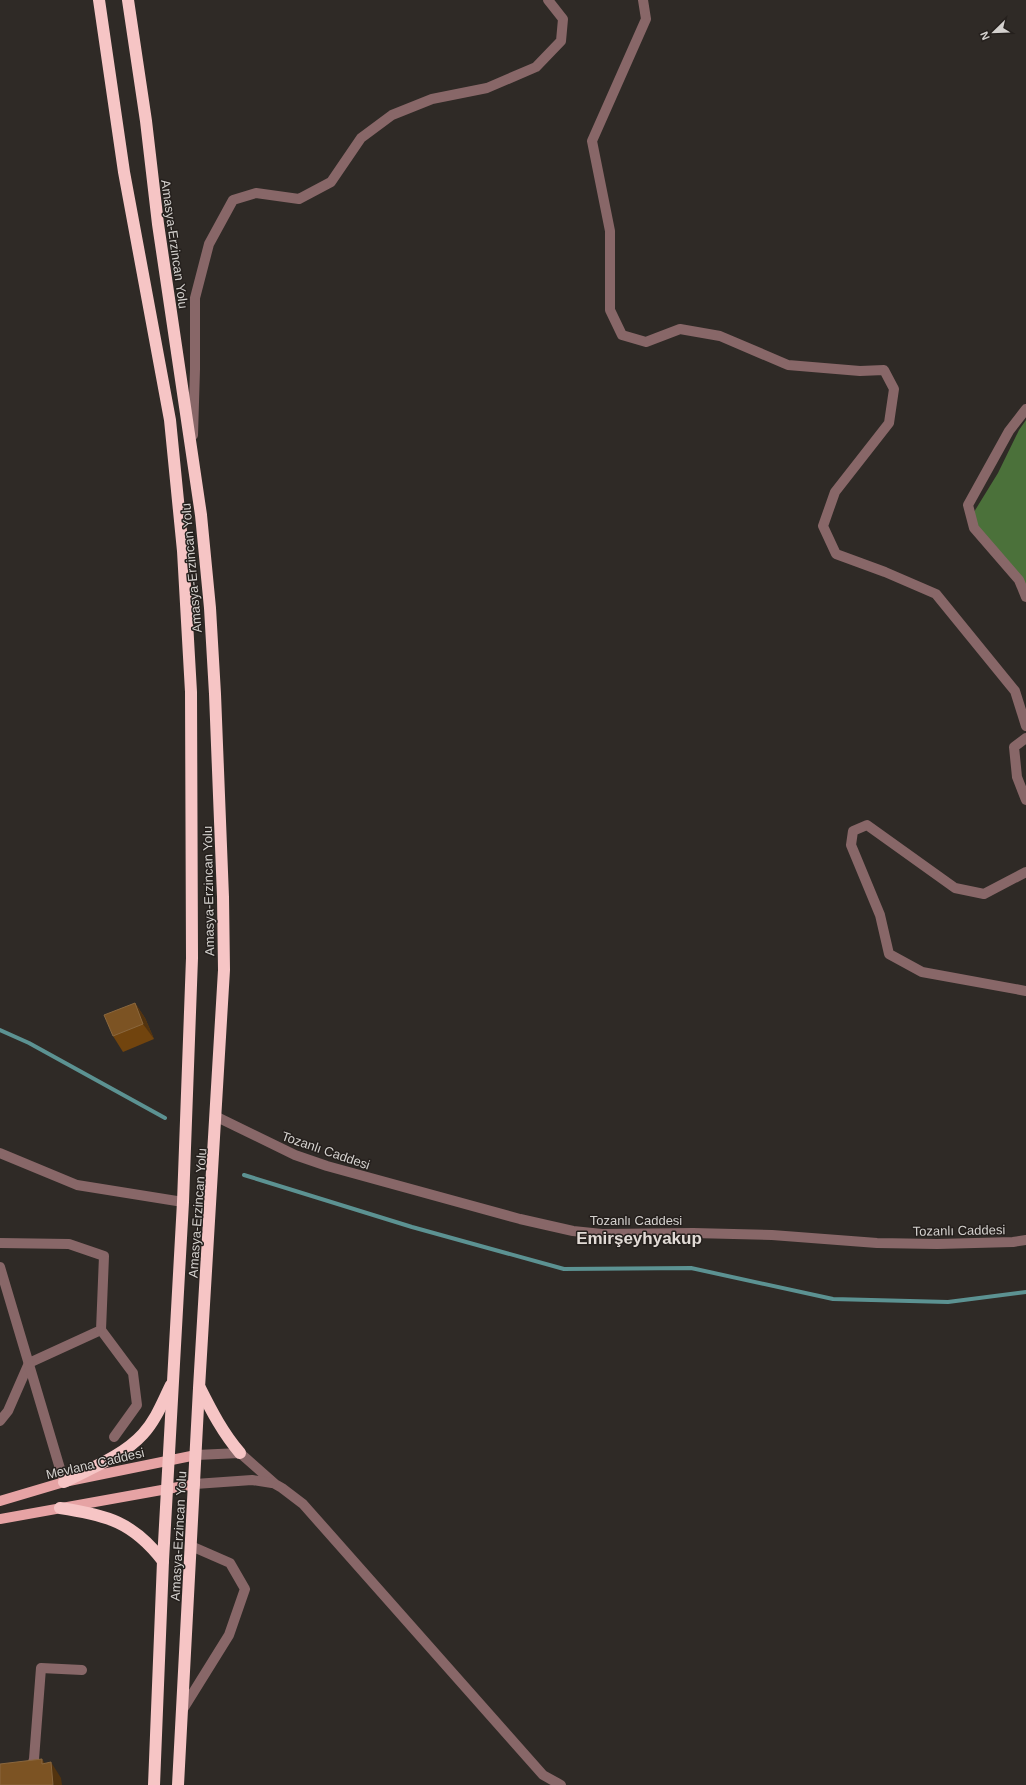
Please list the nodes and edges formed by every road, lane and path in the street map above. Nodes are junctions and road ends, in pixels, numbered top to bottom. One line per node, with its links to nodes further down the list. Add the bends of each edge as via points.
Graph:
1 (99, 0): 15 (highway, via 124,172 170,420 183,551 191,692 192,958)
2 (128, 0): 6 (highway, Amasya-Erzincan Yolu)
3 (548, 0): 6 (street, via 563,19 561,41 536,67 487,88 432,99 392,114 361,138 331,182 299,199 256,193 233,200 209,244 195,298)
4 (643, 0): 8 (street, via 646,19 592,141 610,231 610,310 622,335 646,342 680,329 720,336 788,365 860,371 884,370 894,389 889,423 835,492 823,526 836,554 936,594 1015,691)
5 (1026, 409): 7 (street, via 1009,431 968,504 974,528 1019,580)
6 (192, 457): 13 (highway, Amasya-Erzincan Yolu, via 201,515 210,608 220,817 224,970)
7 (1026, 597)
8 (1026, 726)
9 (1026, 738): 10 (street, via 1014,748 1017,777)
10 (1026, 800)
11 (1026, 872): 12 (street, via 984,894 955,888 867,825 853,831 851,845 880,915 889,954 922,972)
12 (1026, 991)
13 (217, 1117): 16 (street, Tozanlı Caddesi, via 289,1152 327,1166 573,1231 602,1234 693,1232 877,1243 937,1244); 22 (highway, Amasya-Erzincan Yolu)
14 (0, 1153): 15 (street, via 77,1185)
15 (183, 1202): 21 (highway)
16 (1026, 1240)
17 (0, 1243): 19 (street, via 69,1244 104,1256)
18 (0, 1266): 20 (street)
19 (101, 1330): 20 (street); 24 (street, via 133,1373 137,1405)
20 (29, 1363): 23 (street, via 8,1411); 28 (street)
21 (173, 1380): 27 (highway); 28 (highway, via 151,1424 132,1444)
22 (199, 1388): 25 (highway, via 217,1422); 26 (highway, Amasya-Erzincan Yolu)
23 (0, 1421)
24 (114, 1436)
25 (240, 1453): 26 (street); 30 (street)
26 (196, 1455): 27 (main road, Mevlana Caddesi); 29 (highway, Amasya-Erzincan Yolu)
27 (169, 1460): 28 (main road, Mevlana Caddesi); 31 (highway)
28 (64, 1482): 32 (main road, Mevlana Caddesi)
29 (195, 1484): 30 (street, via 252,1480); 31 (main road); 35 (highway, Amasya-Erzincan Yolu)
30 (275, 1484): 42 (street, via 303,1504 543,1775)
31 (167, 1490): 33 (main road); 36 (highway)
32 (0, 1501)
33 (60, 1508): 34 (main road); 36 (highway, via 85,1512 123,1524 143,1537)
34 (0, 1519)
35 (191, 1546): 38 (highway, Amasya-Erzincan Yolu); 38 (street, via 230,1563 245,1589 229,1635)
36 (163, 1561): 40 (highway)
37 (82, 1670): 39 (street, via 41,1668 32,1765)
38 (182, 1709): 41 (highway, Amasya-Erzincan Yolu)
39 (0, 1771)
40 (154, 1785)
41 (178, 1785)
42 (561, 1785)

